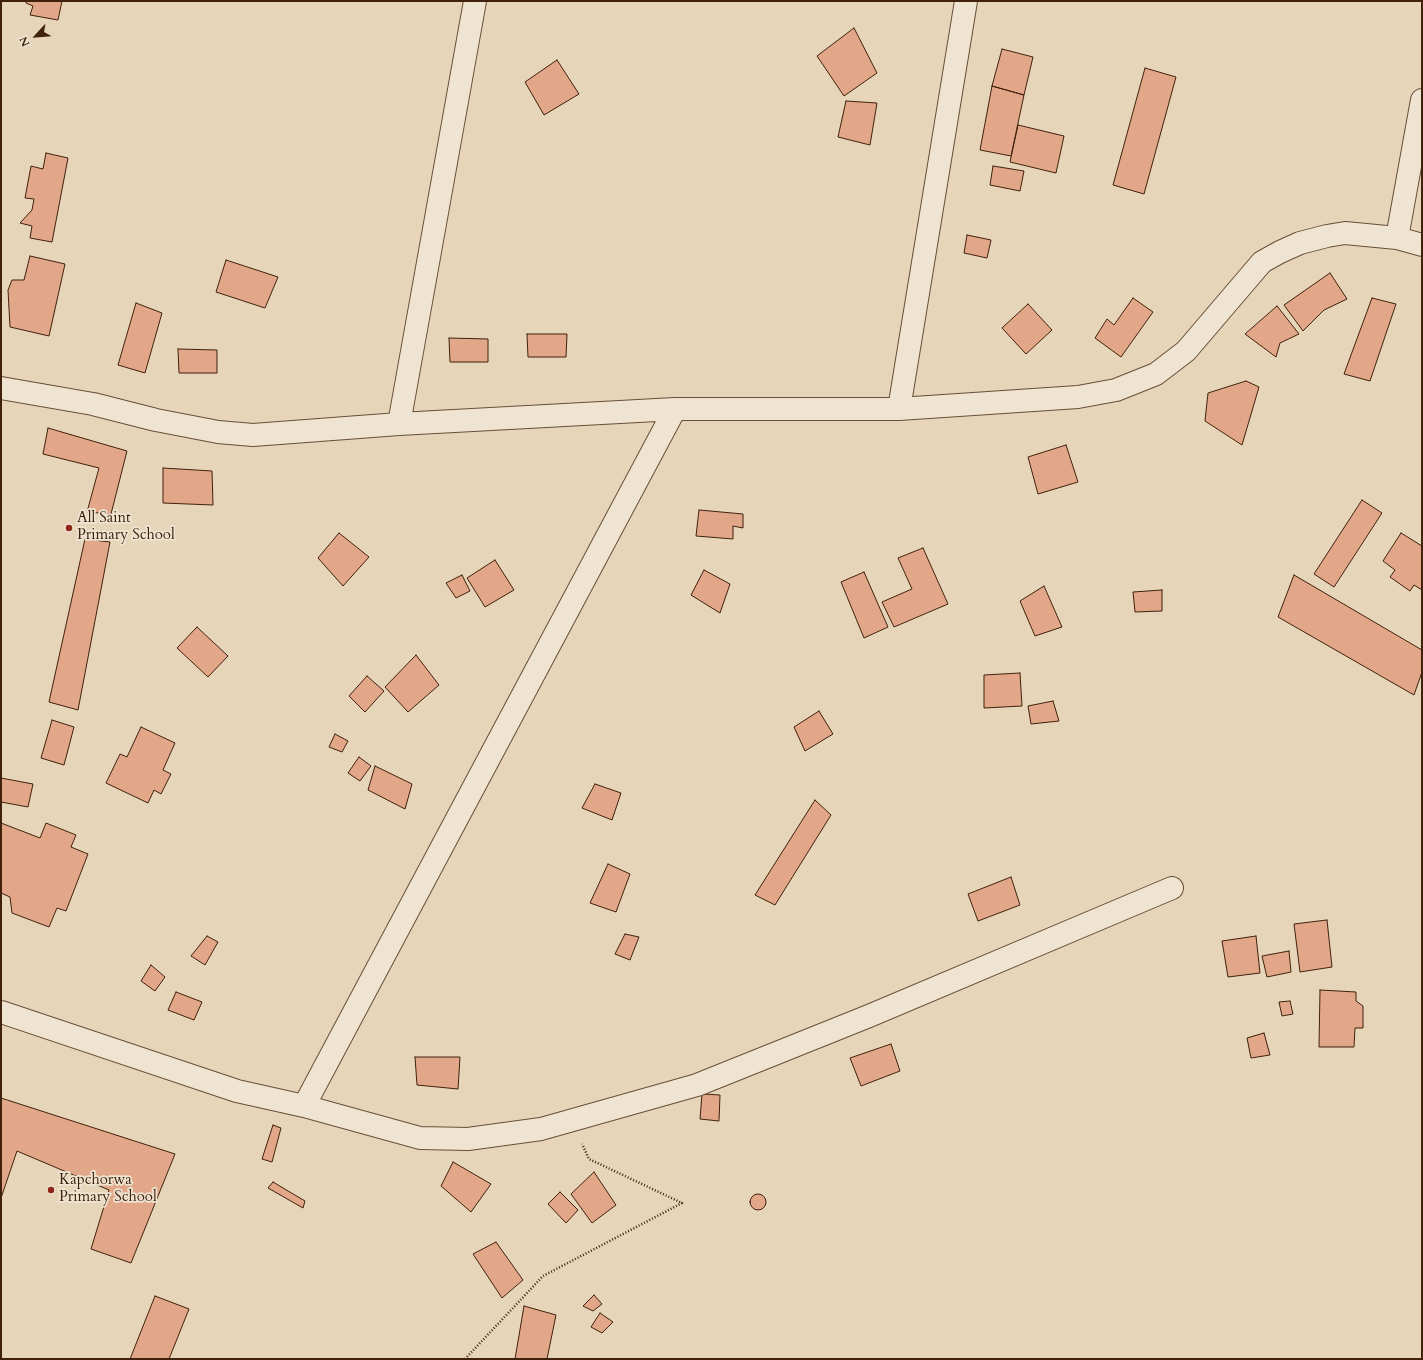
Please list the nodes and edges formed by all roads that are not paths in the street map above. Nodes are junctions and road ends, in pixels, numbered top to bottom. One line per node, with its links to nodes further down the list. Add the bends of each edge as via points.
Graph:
1 (475, 1): 9 (street)
2 (966, 1): 8 (street)
3 (1422, 100): 4 (street)
4 (1397, 238): 5 (street); 8 (street, via 1345,233 1300,243 1280,252 1262,262 1186,351 1156,374 1116,390 1078,397)
5 (1422, 245)
6 (1, 388): 9 (street, via 93,404 210,431 239,434 261,435)
7 (675, 409): 8 (street); 9 (street); 12 (street)
8 (899, 409)
9 (399, 424)
10 (1172, 888): 12 (street, via 869,1016 697,1085 541,1129 468,1139 420,1138)
11 (1, 1012): 12 (street, via 237,1091)
12 (304, 1106)

